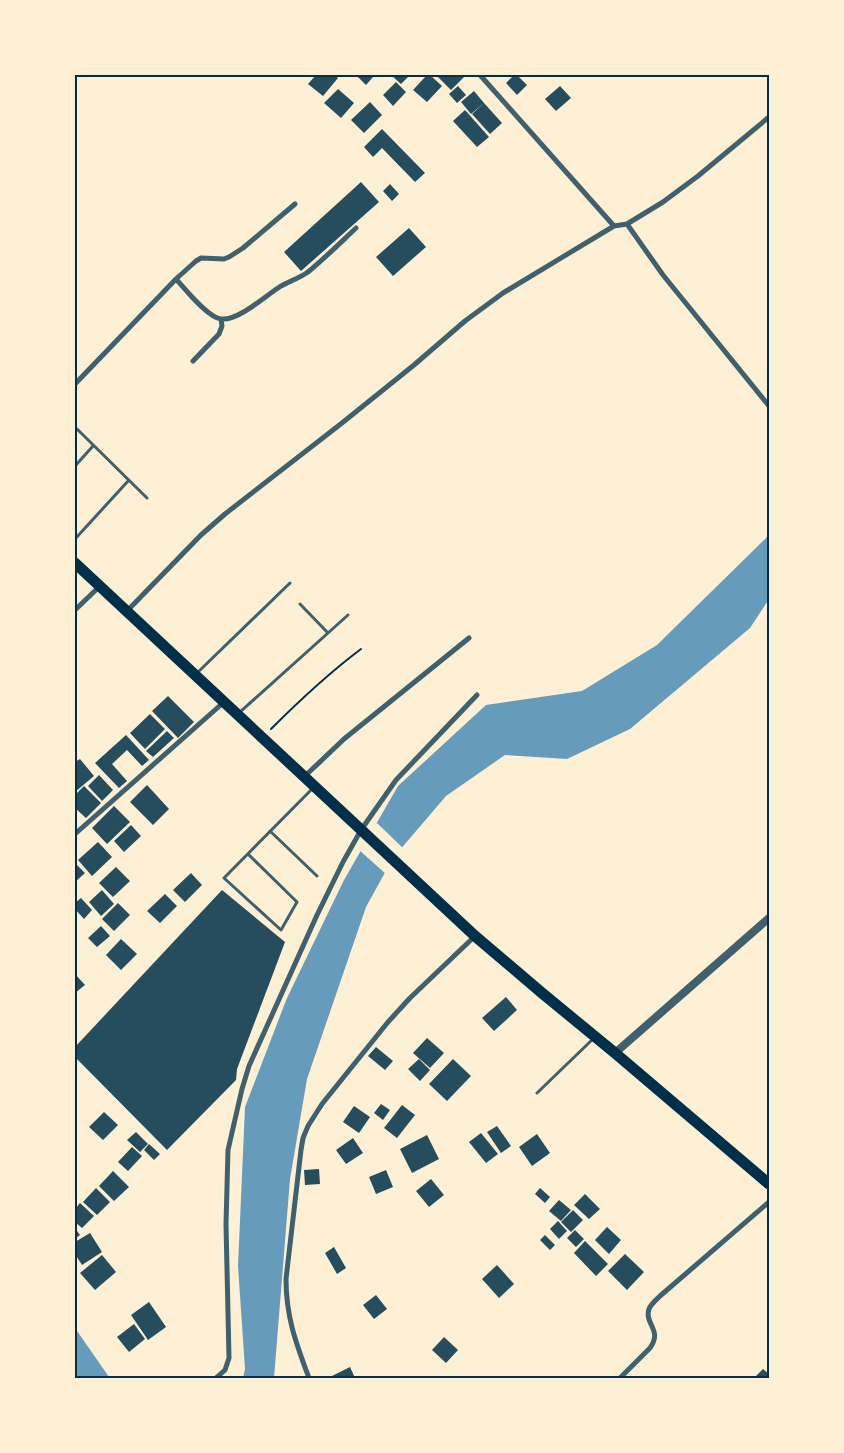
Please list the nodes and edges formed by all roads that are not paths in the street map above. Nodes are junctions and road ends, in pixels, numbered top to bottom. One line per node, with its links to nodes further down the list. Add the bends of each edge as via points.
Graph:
1 (480, 75): 5 (street)
2 (769, 117): 4 (street, via 698,176)
3 (295, 204): 7 (street, via 229,257 201,258)
4 (627, 224): 5 (street); 11 (street)
5 (614, 226): 23 (street, via 503,293 465,321 201,534)
6 (356, 228): 8 (street, via 307,272 244,312 230,319)
7 (176, 279): 8 (street, via 202,307); 10 (street)
8 (221, 319): 9 (street, via 220,334)
9 (193, 362)
10 (75, 384)
11 (769, 406)
12 (77, 429): 13 (lane)
13 (94, 446): 14 (lane); 15 (lane)
14 (75, 466)
15 (129, 480): 16 (lane); 17 (lane)
16 (147, 498)
17 (75, 539)
18 (75, 563): 20 (highway)
19 (290, 583): 27 (lane)
20 (100, 586): 22 (street); 23 (highway)
21 (300, 604): 25 (lane)
22 (75, 610)
23 (126, 611): 27 (highway)
24 (348, 615): 25 (lane)
25 (328, 633): 30 (lane)
26 (469, 638): 31 (street, via 344,739)
27 (195, 675): 29 (highway)
28 (477, 695): 34 (street, via 396,780)
29 (224, 702): 30 (highway); 35 (street)
30 (238, 714): 31 (highway)
31 (304, 777): 32 (highway)
32 (315, 786): 33 (lane); 34 (highway)
33 (270, 831): 36 (lane); 37 (lane)
34 (363, 833): 39 (highway); 45 (street, via 342,862 249,1066 242,1089 228,1150 226,1186 229,1358 225,1370)
35 (75, 834)
36 (248, 854): 36 (lane, via 224,878 281,930 298,902)
37 (317, 876)
38 (769, 918): 41 (street)
39 (475, 936): 40 (highway); 46 (street, via 388,1022 322,1104 303,1138 286,1295 288,1317)
40 (595, 1036): 41 (highway); 42 (lane)
41 (615, 1053): 43 (highway)
42 (537, 1093)
43 (769, 1184)
44 (769, 1202): 47 (street, via 653,1304 649,1318 655,1332 654,1343)
45 (216, 1378)
46 (308, 1378)
47 (620, 1378)

